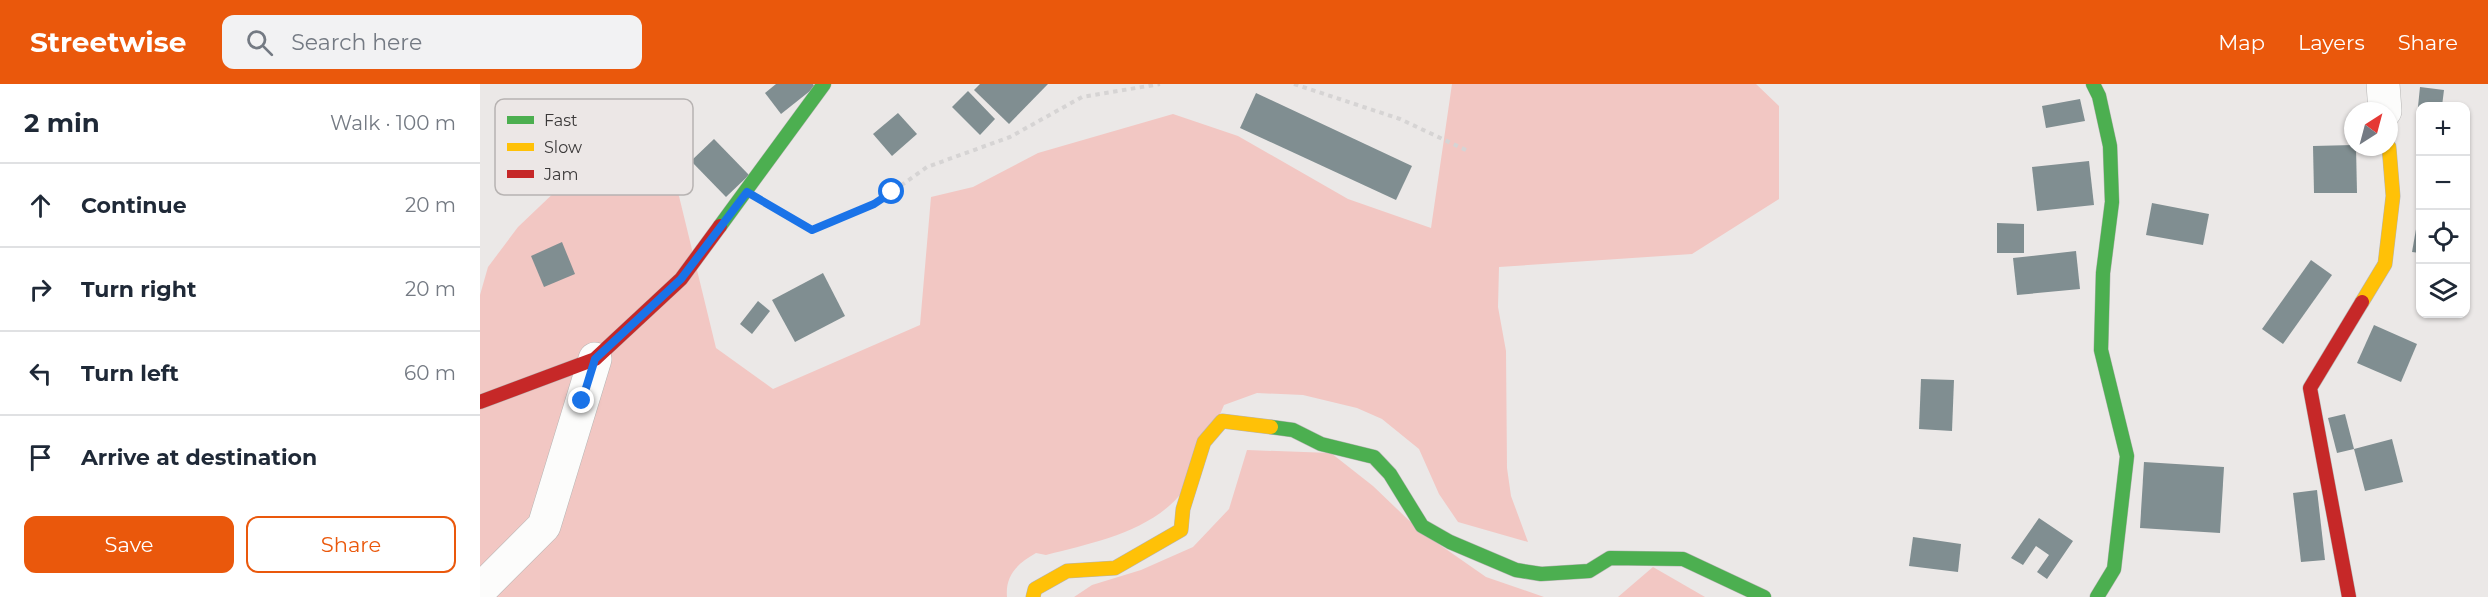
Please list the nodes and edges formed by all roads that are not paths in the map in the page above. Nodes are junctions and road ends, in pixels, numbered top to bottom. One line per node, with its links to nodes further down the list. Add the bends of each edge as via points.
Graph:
1 (824, 84): 6 (street, via 681,279)
2 (2092, 84): 11 (street, via 2099,96 2110,146 2112,202 2103,273 2101,350 2127,456 2114,570)
3 (2383, 84): 4 (street)
4 (2384, 102)
5 (2390, 156): 12 (street, via 2393,196 2385,264 2310,388)
6 (595, 359): 7 (street); 8 (street, via 544,526)
7 (480, 402)
8 (480, 590)
9 (1033, 597): 10 (street, via 1035,589 1067,571 1115,568 1181,530 1183,509 1204,442 1222,421 1293,430 1321,444 1374,457 1390,474 1422,526 1516,570 1541,574 1589,571 1610,558 1683,559)
10 (1764, 597)
11 (2097, 597)
12 (2349, 597)

